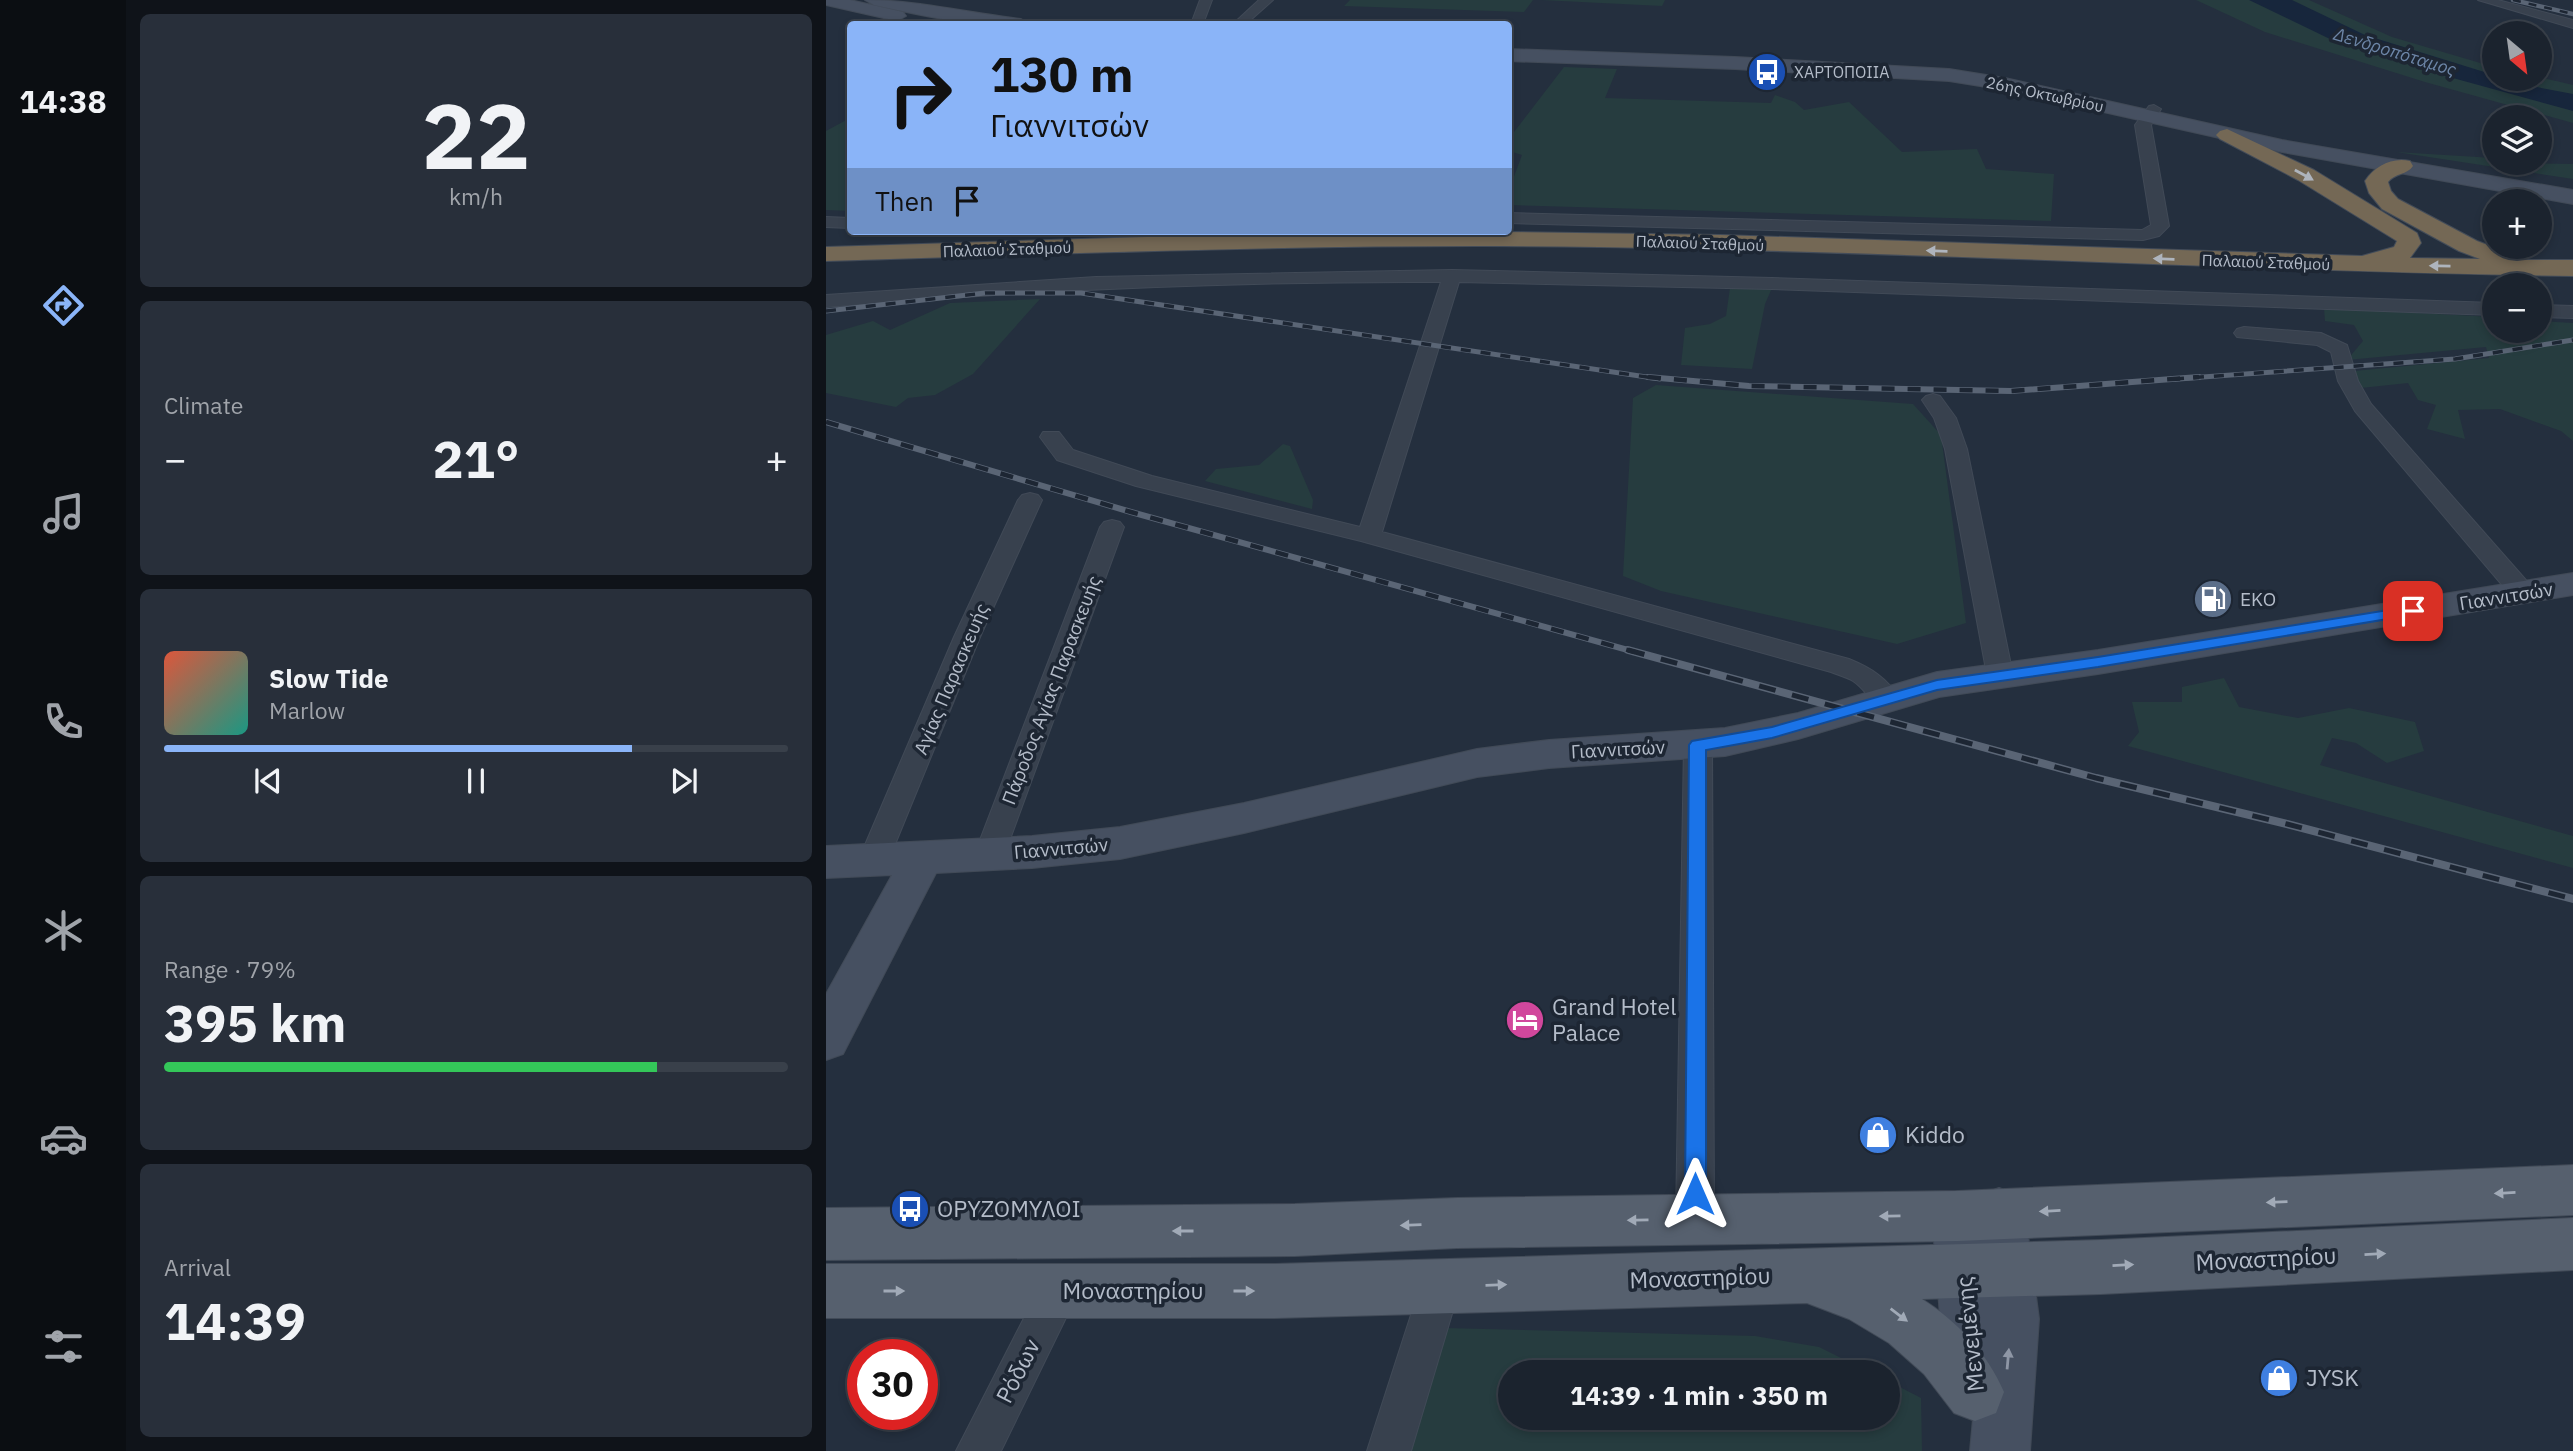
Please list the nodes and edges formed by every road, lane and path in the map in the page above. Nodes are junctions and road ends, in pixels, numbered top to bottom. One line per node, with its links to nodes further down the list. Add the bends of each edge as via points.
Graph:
1 (827, 0): 6 (main road)
2 (874, 0): 7 (main road)
3 (1206, 0): 8 (street)
4 (1267, 0): 9 (street)
5 (2484, 0): 10 (street)
6 (928, 21)
7 (996, 21)
8 (1198, 21)
9 (1242, 21)
10 (2573, 24)
11 (1512, 46): 13 (main road, 26ης Οκτωβρίου, via 1938,65 1984,71)
12 (1512, 55): 13 (main road, 26ης Οκτωβρίου, via 1938,74)
13 (2150, 113): 14 (main road, 26ης Οκτωβρίου); 16 (main road, 26ης Οκτωβρίου); 18 (street, via 2143,125 2160,226 2143,234)
14 (2227, 135): 15 (main road, 26ης Οκτωβρίου); 22 (highway, one-way to 22, via 2306,175 2408,238 2403,252)
15 (2402, 166): 17 (main road, 26ης Οκτωβρίου); 23 (highway, via 2385,171 2376,181 2390,204 2486,254)
16 (2573, 187)
17 (2573, 197)
18 (1512, 218)
19 (826, 222): 20 (street)
20 (847, 223)
21 (826, 254): 22 (highway, Παλαιού Σταθμού, one-way to 21, via 1597,240 1328,240)
22 (2362, 264): 23 (highway, Παλαιού Σταθμού, one-way to 22)
23 (2565, 267)
24 (826, 271): 26 (highway, Παλαιού Σταθμού, via 1317,255 1531,254)
25 (1452, 276): 29 (street, via 1038,284); 30 (street, via 1691,280); 38 (street)
26 (2482, 292)
27 (2552, 292): 28 (highway)
28 (2573, 293)
29 (826, 301)
30 (2482, 309)
31 (2552, 311): 32 (street)
32 (2573, 312)
33 (2244, 333): 40 (street, via 2320,339 2340,349 2348,382 2362,407)
34 (1933, 400): 41 (street, via 1956,449)
35 (1051, 437): 38 (street, via 1065,455 1144,481)
36 (1030, 500): 46 (street, Αγίας Παρασκευής)
37 (1112, 527): 44 (street, Πάροδος Αγίας Παρασκευής)
38 (1369, 536): 42 (street, via 1840,665 1864,675)
39 (2573, 584): 40 (main road, Γιαννιτσών)
40 (2523, 593): 41 (main road, Γιαννιτσών)
41 (2000, 675): 42 (main road, Γιαννιτσών)
42 (1886, 699): 43 (main road, Γιαννιτσών, via 1772,733)
43 (1698, 745): 44 (main road, Γιαννιτσών, via 1493,760 1120,843); 51 (street)
44 (990, 853): 45 (main road, Γιαννιτσών)
45 (923, 857): 46 (main road, Γιαννιτσών); 48 (main road)
46 (874, 859): 47 (main road, Γιαννιτσών)
47 (826, 862)
48 (826, 1039)
49 (2573, 1190): 50 (main road, one-way to 50)
50 (1979, 1214): 51 (main road, one-way to 51); 54 (main road, Μενεμένης)
51 (1695, 1218): 52 (main road, one-way to 52, via 1295,1230)
52 (826, 1234)
53 (2573, 1244): 54 (main road, Μοναστηρίου, one-way to 53)
54 (1984, 1269): 55 (main road, Μοναστηρίου); 59 (main road, Μενεμένης); 63 (main road, Μενεμένης, one-way to 54, via 2010,1334)
55 (1790, 1275): 56 (main road, Μοναστηρίου, one-way to 55); 59 (main road, one-way to 59, via 1854,1290 1888,1307 1939,1350)
56 (1440, 1287): 58 (main road, Μοναστηρίου, one-way to 56); 61 (street)
57 (826, 1290): 58 (main road, Μοναστηρίου, one-way to 58)
58 (1059, 1291): 60 (street, Ρόδων)
59 (1975, 1392): 62 (main road, Μενεμένης)
60 (978, 1451)
61 (1389, 1451)
62 (1989, 1451)
63 (2000, 1451)

